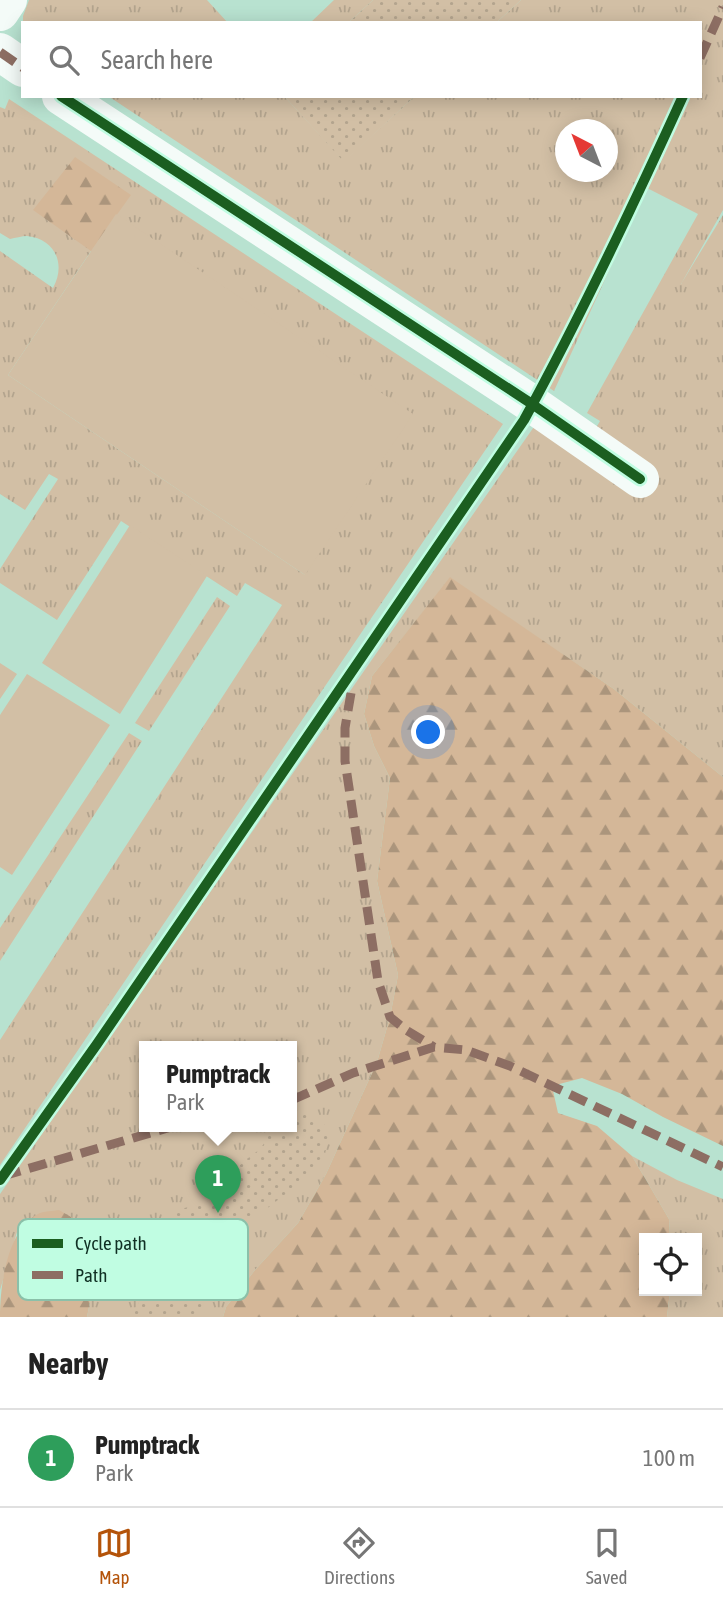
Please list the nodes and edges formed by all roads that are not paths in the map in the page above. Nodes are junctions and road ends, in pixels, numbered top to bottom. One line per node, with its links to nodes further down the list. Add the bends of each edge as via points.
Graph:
1 (8, 0): 2 (street)
2 (0, 12)
3 (0, 51): 4 (street)
4 (21, 67)
5 (64, 98): 6 (street)
6 (639, 479)

